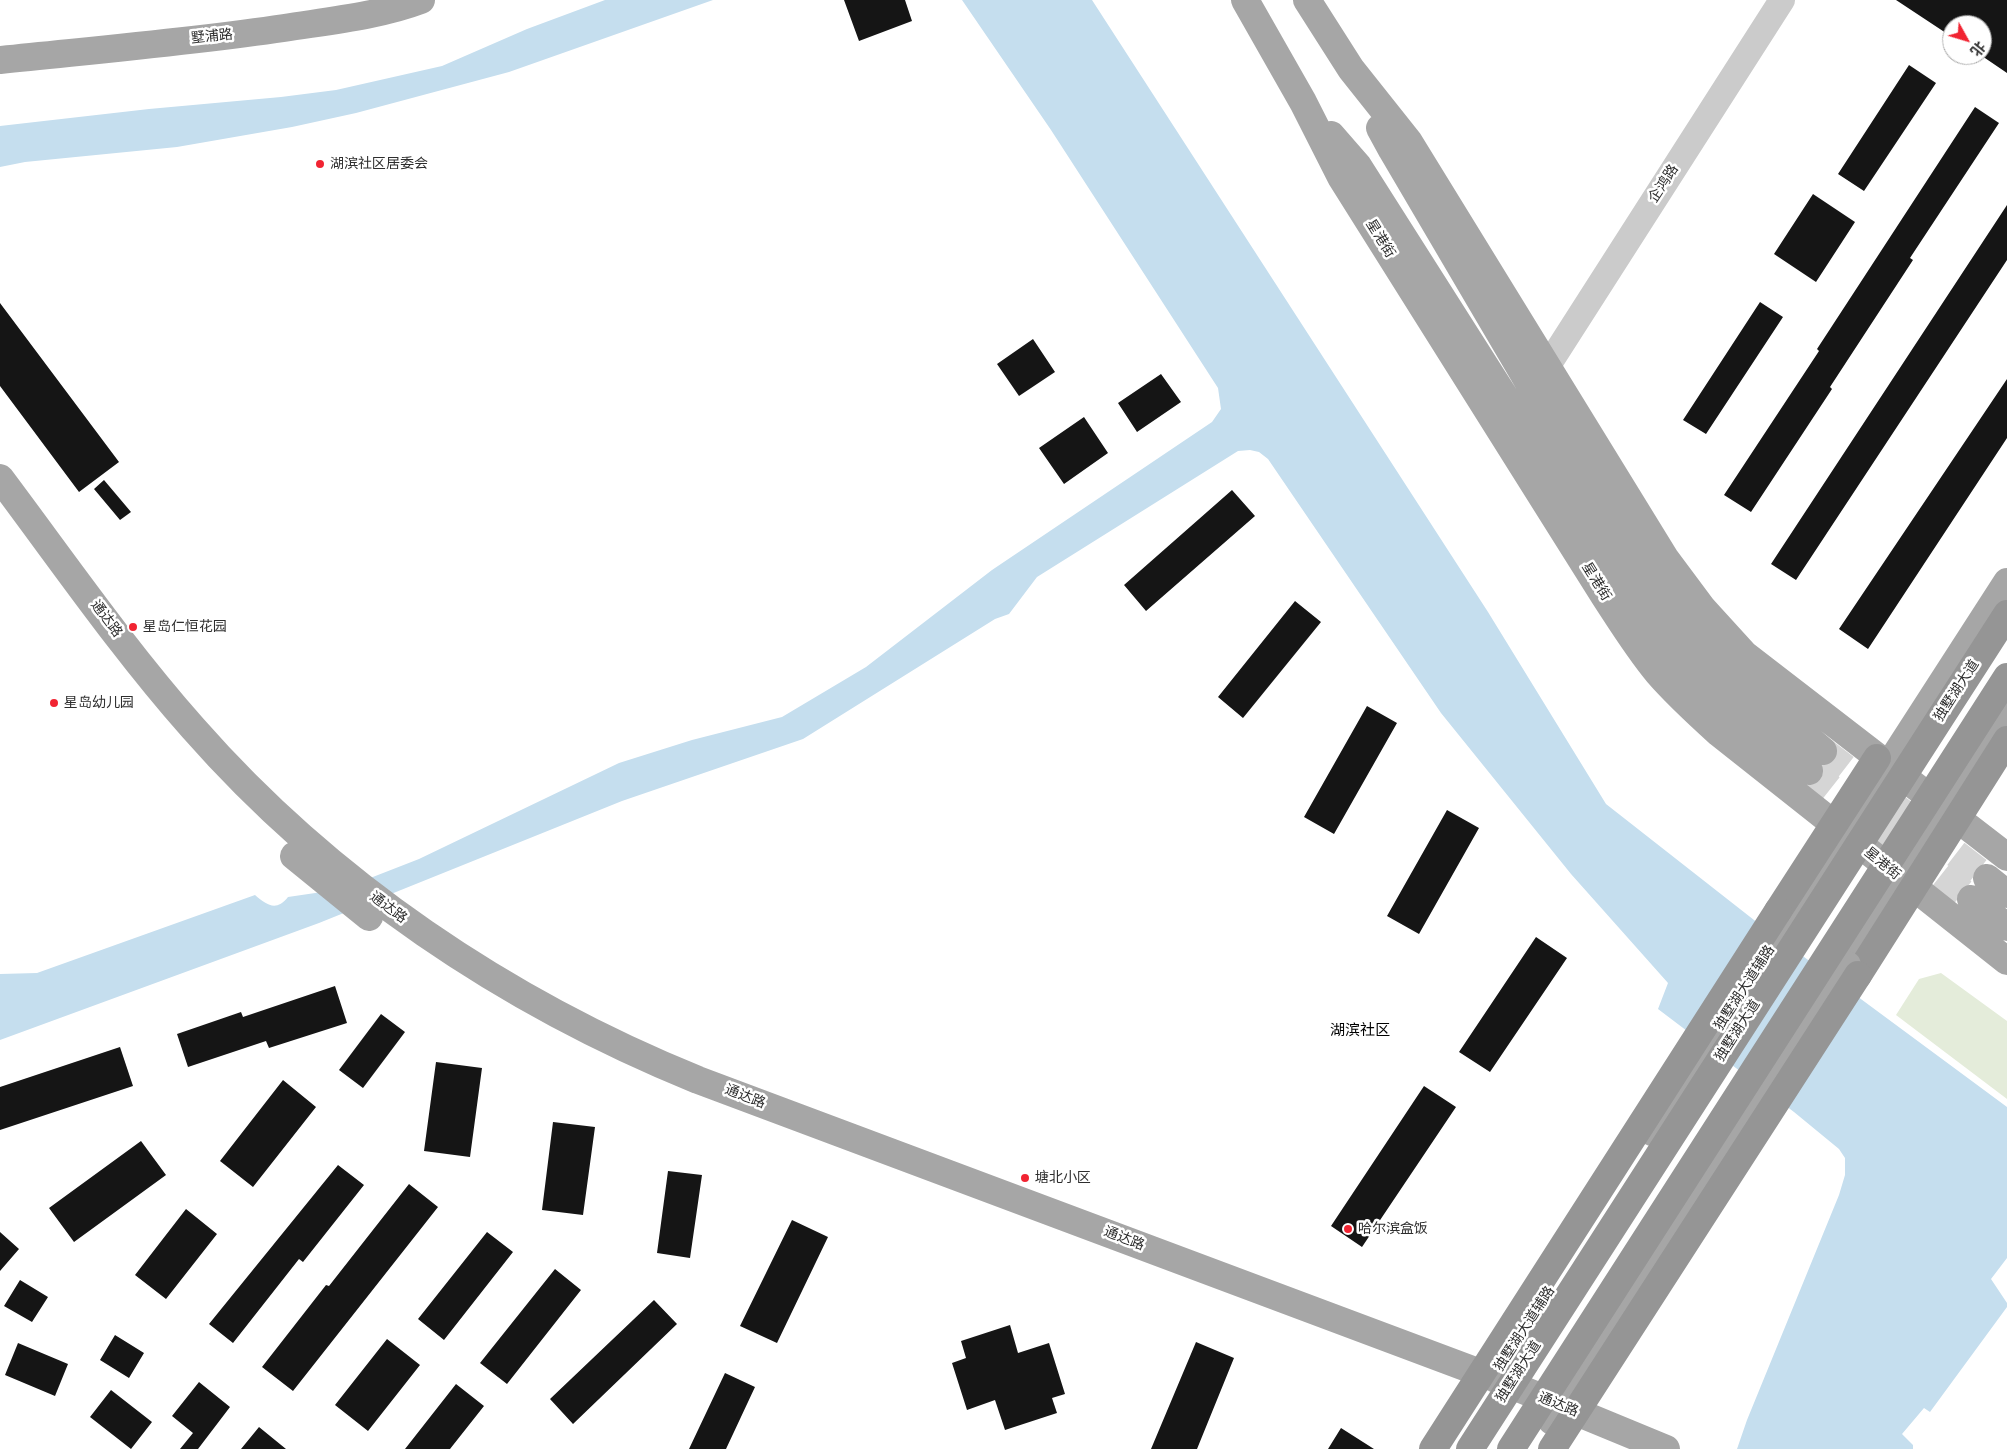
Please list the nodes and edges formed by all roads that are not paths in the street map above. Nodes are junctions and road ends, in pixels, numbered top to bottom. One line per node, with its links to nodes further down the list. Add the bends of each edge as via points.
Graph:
1 (422, 0): 5 (main road, 墅浦路, via 334,20 249,33)
2 (1245, 0): 7 (main road, 星港街)
3 (1307, 0): 6 (main road, 星港街)
4 (1782, 0): 8 (street, 企鸿路)
5 (0, 60)
6 (1351, 70): 7 (main road, 星港街, via 1392,150 1576,464 1642,569 1698,641 1751,691 1816,761 1735,711 1677,656 1659,634 1623,583 1358,166); 8 (main road, 星港街, via 1409,142)
7 (1303, 102): 18 (main road, 星港街, via 1341,177 1636,645 1698,715)
8 (1547, 367): 16 (main road, 星港街, via 1665,558 1715,624 1744,654)
9 (0, 478): 21 (main road, 通达路, via 134,656 193,728)
10 (0, 510): 21 (main road, 通达路, via 119,668 178,740 277,841)
11 (2007, 582): 16 (main road)
12 (2007, 614): 30 (highway, 独墅湖大道, bridge)
13 (2007, 677): 31 (highway, bridge)
14 (2007, 711): 17 (main road)
15 (2007, 740): 17 (highway)
16 (1883, 762): 17 (main road, 星港街); 18 (highway)
17 (1951, 813): 19 (main road, 星港街); 20 (highway)
18 (1840, 830): 20 (main road, 星港街); 23 (highway)
19 (2007, 857)
20 (1906, 883): 25 (main road, 星港街); 26 (highway)
21 (343, 885): 27 (main road, 通达路, via 371,907 417,928 511,988 644,1057)
22 (1988, 891): 24 (main road)
23 (1781, 920): 27 (main road, 独墅湖大道辅路, via 1704,1053); 29 (highway, bridge)
24 (2007, 927)
25 (2007, 961)
26 (1852, 970): 28 (main road, bridge, via 1751,1112); 32 (highway, bridge)
27 (1488, 1386): 28 (main road, 通达路)
28 (1557, 1414): 33 (main road, 通达路); 34 (main road, 通达路)
29 (1433, 1449)
30 (1470, 1449)
31 (1511, 1449)
32 (1552, 1449)
33 (1616, 1449)
34 (1666, 1449)

